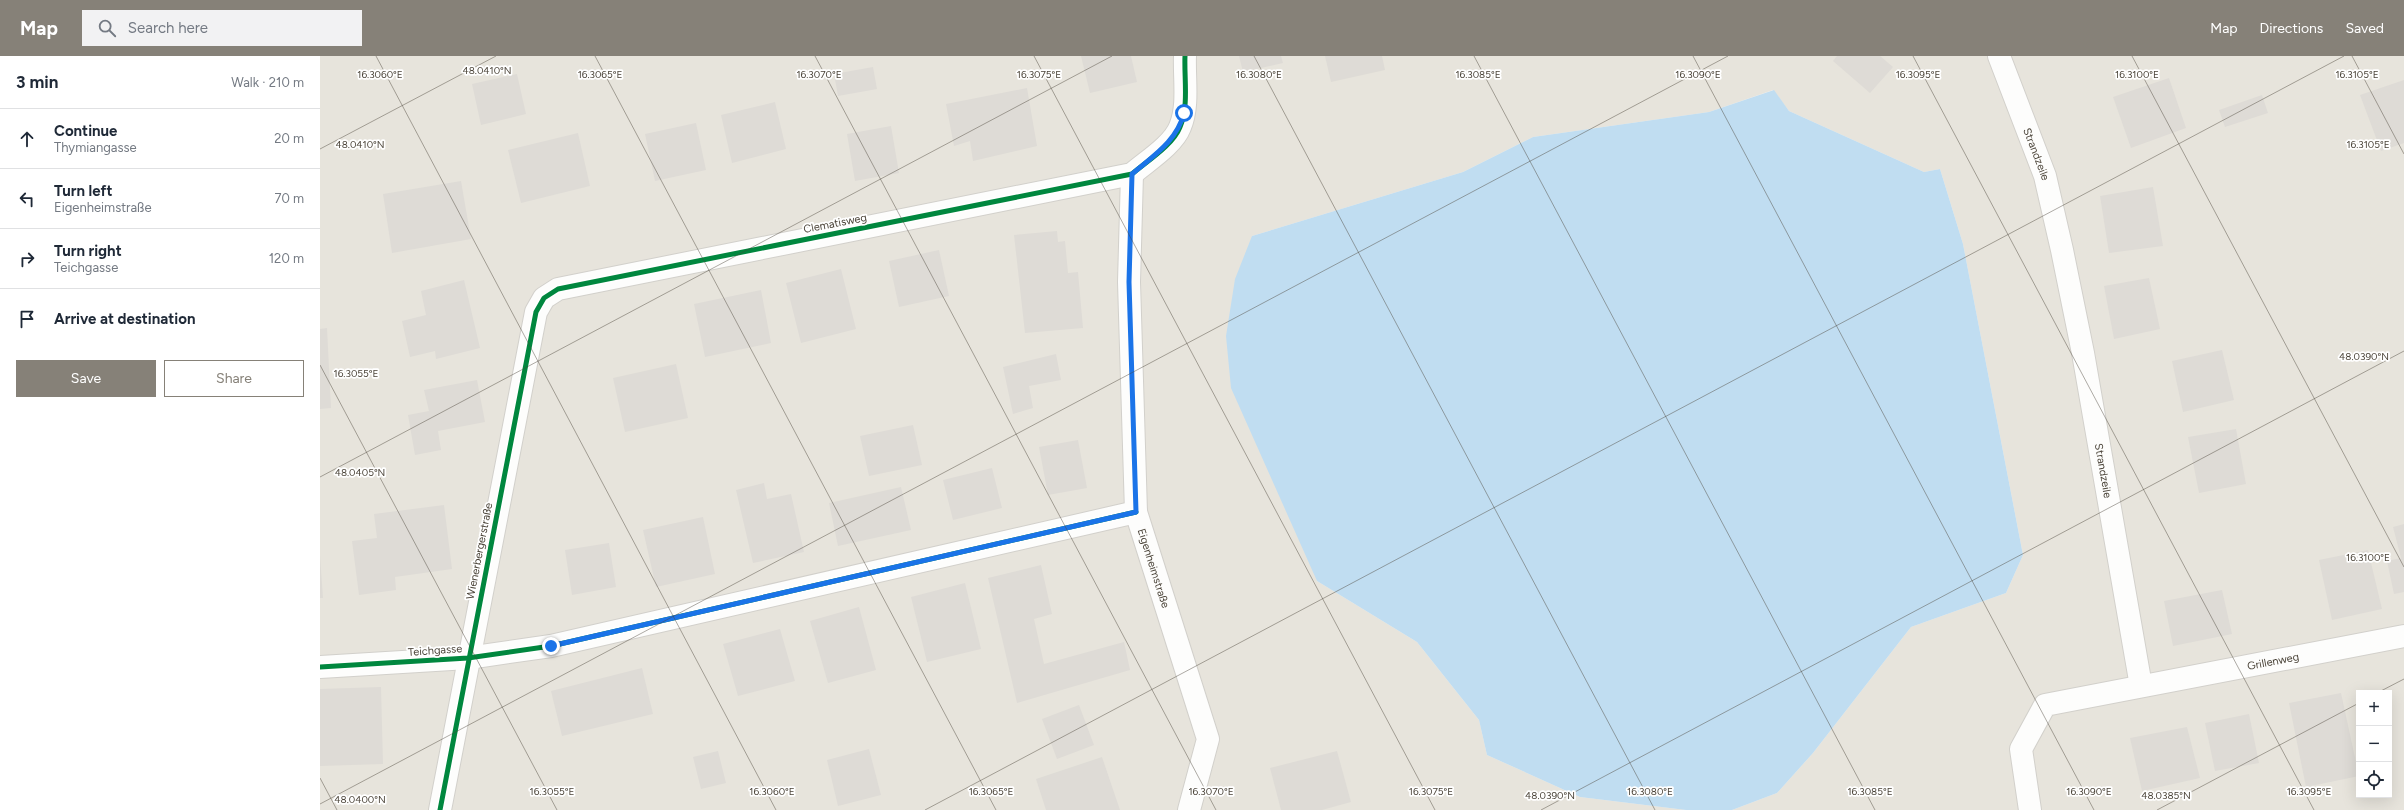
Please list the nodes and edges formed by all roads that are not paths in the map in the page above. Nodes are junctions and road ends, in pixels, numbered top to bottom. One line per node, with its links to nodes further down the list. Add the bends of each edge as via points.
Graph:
1 (1185, 56): 3 (street, via 1184,113 1180,128 1169,142)
2 (1999, 56): 9 (street, Strandzeile, via 2045,176 2062,250 2083,353)
3 (1132, 174): 4 (street, Clematisweg, via 558,289); 5 (street, Eigenheimstraße, via 1129,282)
4 (544, 298): 7 (street, Wienerbergerstraße, via 536,312)
5 (1136, 512): 7 (street, Teichgasse, via 551,646); 11 (street, Eigenheimstraße, via 1208,739)
6 (2404, 636): 9 (street, Grillenweg)
7 (468, 658): 8 (street, Teichgasse); 10 (street, Wienerbergerstraße)
8 (320, 667)
9 (2141, 686): 12 (street, via 2045,705 2021,749)
10 (440, 810)
11 (1189, 810)
12 (2030, 810)

